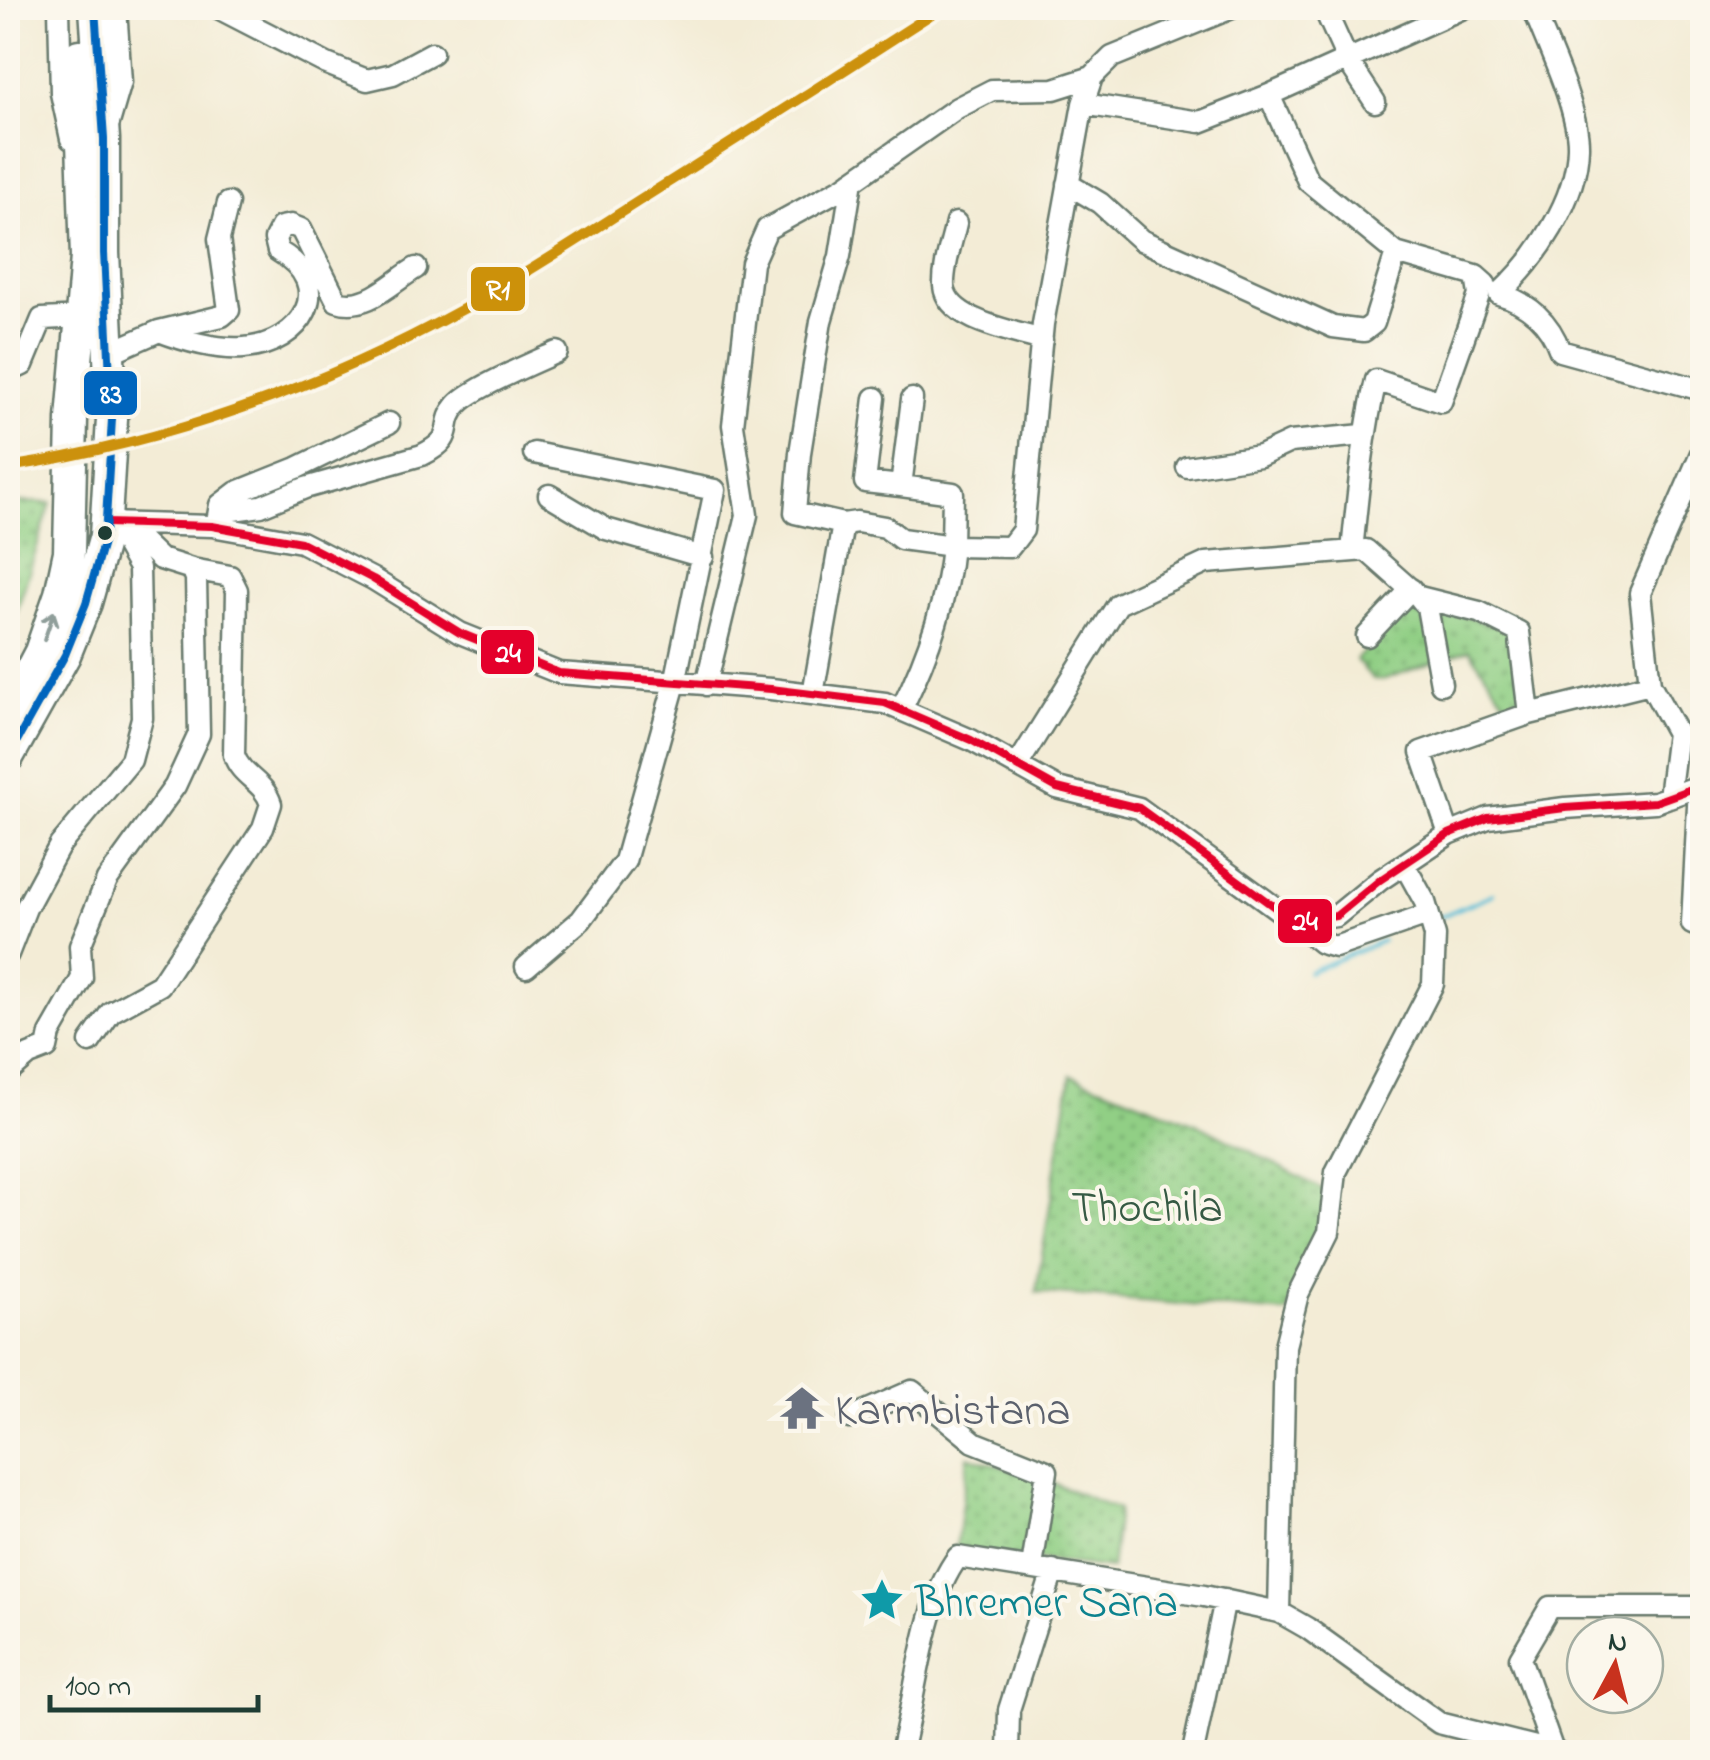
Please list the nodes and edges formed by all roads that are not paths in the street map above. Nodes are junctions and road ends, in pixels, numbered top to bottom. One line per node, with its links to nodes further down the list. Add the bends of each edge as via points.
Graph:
1 (96, 8): 15 (highway)
2 (116, 8): 15 (street, via 121,82)
3 (218, 8): 9 (street, via 367,80)
4 (1232, 8): 11 (street, via 1112,57)
5 (1324, 8): 10 (street)
6 (1463, 8): 10 (street)
7 (1533, 8): 23 (street, via 1578,146 1562,210 1520,275)
8 (61, 9): 24 (highway, via 83,169)
9 (432, 54)
10 (1348, 61): 12 (street); 13 (street)
11 (1092, 77): 14 (street); 16 (street, via 1054,89 992,90)
12 (1269, 96): 14 (street, via 1200,122); 20 (street, via 1308,181)
13 (1375, 102)
14 (1083, 104): 17 (street)
15 (104, 139): 28 (highway)
16 (852, 182): 42 (street, via 821,322 795,513); 53 (street, via 767,229 752,263 733,424 747,515)
17 (1068, 184): 20 (street, via 1141,240 1333,326 1364,331 1374,323); 26 (street)
18 (228, 204): 25 (street, via 219,239 229,310)
19 (956, 223): 26 (street, via 946,299 968,316)
20 (1396, 253): 22 (street)
21 (416, 268): 25 (street, via 357,306 345,304 324,279 301,229 281,227 278,251 294,261 310,288 305,316 292,330 240,349)
22 (1476, 276): 23 (street); 34 (street, via 1479,295 1441,402 1376,380)
23 (1499, 294): 30 (street, via 1520,300 1553,333 1560,351)
24 (82, 318): 29 (street, via 42,320 23,365); 56 (highway, one-way to 24, via 40,652 69,552)
25 (159, 331): 28 (street)
26 (1042, 340): 43 (street, via 1023,530 1010,546)
27 (557, 352): 41 (street, via 466,397 436,448)
28 (109, 353): 40 (highway)
29 (8, 372)
30 (1702, 390)
31 (875, 398): 38 (street, via 865,482)
32 (912, 399): 38 (street)
33 (389, 423): 41 (street, via 237,492 220,505)
34 (1363, 435): 37 (street, via 1290,442 1260,456); 44 (street)
35 (1702, 452): 52 (street, via 1640,593)
36 (534, 453): 45 (street, via 715,490)
37 (1187, 467)
38 (901, 486): 43 (street, via 954,492)
39 (549, 495): 45 (street, via 606,528)
40 (108, 512): 41 (street); 46 (street, via 135,535); 58 (highway, via 86,604)
41 (216, 519): 50 (street, via 300,542 460,633 559,673)
42 (843, 524): 43 (street, via 886,527 901,539); 54 (street)
43 (952, 546): 55 (street, via 949,580)
44 (1352, 551): 48 (street, via 1366,550); 59 (street, via 1206,563 1118,604)
45 (703, 557): 50 (street)
46 (147, 562): 47 (street); 67 (street, via 142,718 130,760 60,844)
47 (192, 570): 69 (street, via 230,576 238,590 234,755 270,804 263,828 160,985 110,1012); 70 (street, via 199,734 174,786 107,880 80,946 82,978 46,1048)
48 (1415, 593): 49 (street); 51 (street, via 1426,608); 57 (street, via 1519,632)
49 (1367, 636)
50 (675, 683): 53 (street); 68 (street, via 625,861 581,920)
51 (1441, 684)
52 (1650, 684): 57 (street); 61 (street, via 1677,733)
53 (706, 686): 54 (street)
54 (814, 694): 55 (street)
55 (902, 710): 59 (street)
56 (8, 714)
57 (1529, 714): 62 (street, via 1420,752)
58 (8, 757)
59 (1017, 766): 65 (street, via 1057,788 1139,808)
60 (1701, 786): 61 (street); 66 (street, via 1692,924)
61 (1669, 797): 62 (street, via 1488,818)
62 (1449, 834): 63 (street)
63 (1404, 864): 64 (street); 65 (street, via 1336,916)
64 (1430, 920): 65 (street, via 1334,947); 76 (street, via 1433,984 1336,1172 1329,1232 1298,1294 1285,1346)
65 (1295, 922)
66 (1702, 927)
67 (8, 954)
68 (526, 967)
69 (90, 1042)
70 (8, 1073)
71 (850, 1418): 72 (street, via 912,1390 974,1442 1046,1471)
72 (1032, 1567): 73 (street); 77 (street, via 958,1557 948,1570 926,1633)
73 (1053, 1571): 74 (street); 78 (street, via 1009,1710)
74 (1225, 1600): 76 (street); 79 (street)
75 (1702, 1608): 80 (street, via 1550,1607 1520,1658)
76 (1279, 1612): 80 (street, via 1440,1723)
77 (901, 1752)
78 (1008, 1752)
79 (1193, 1752)
80 (1555, 1752)

